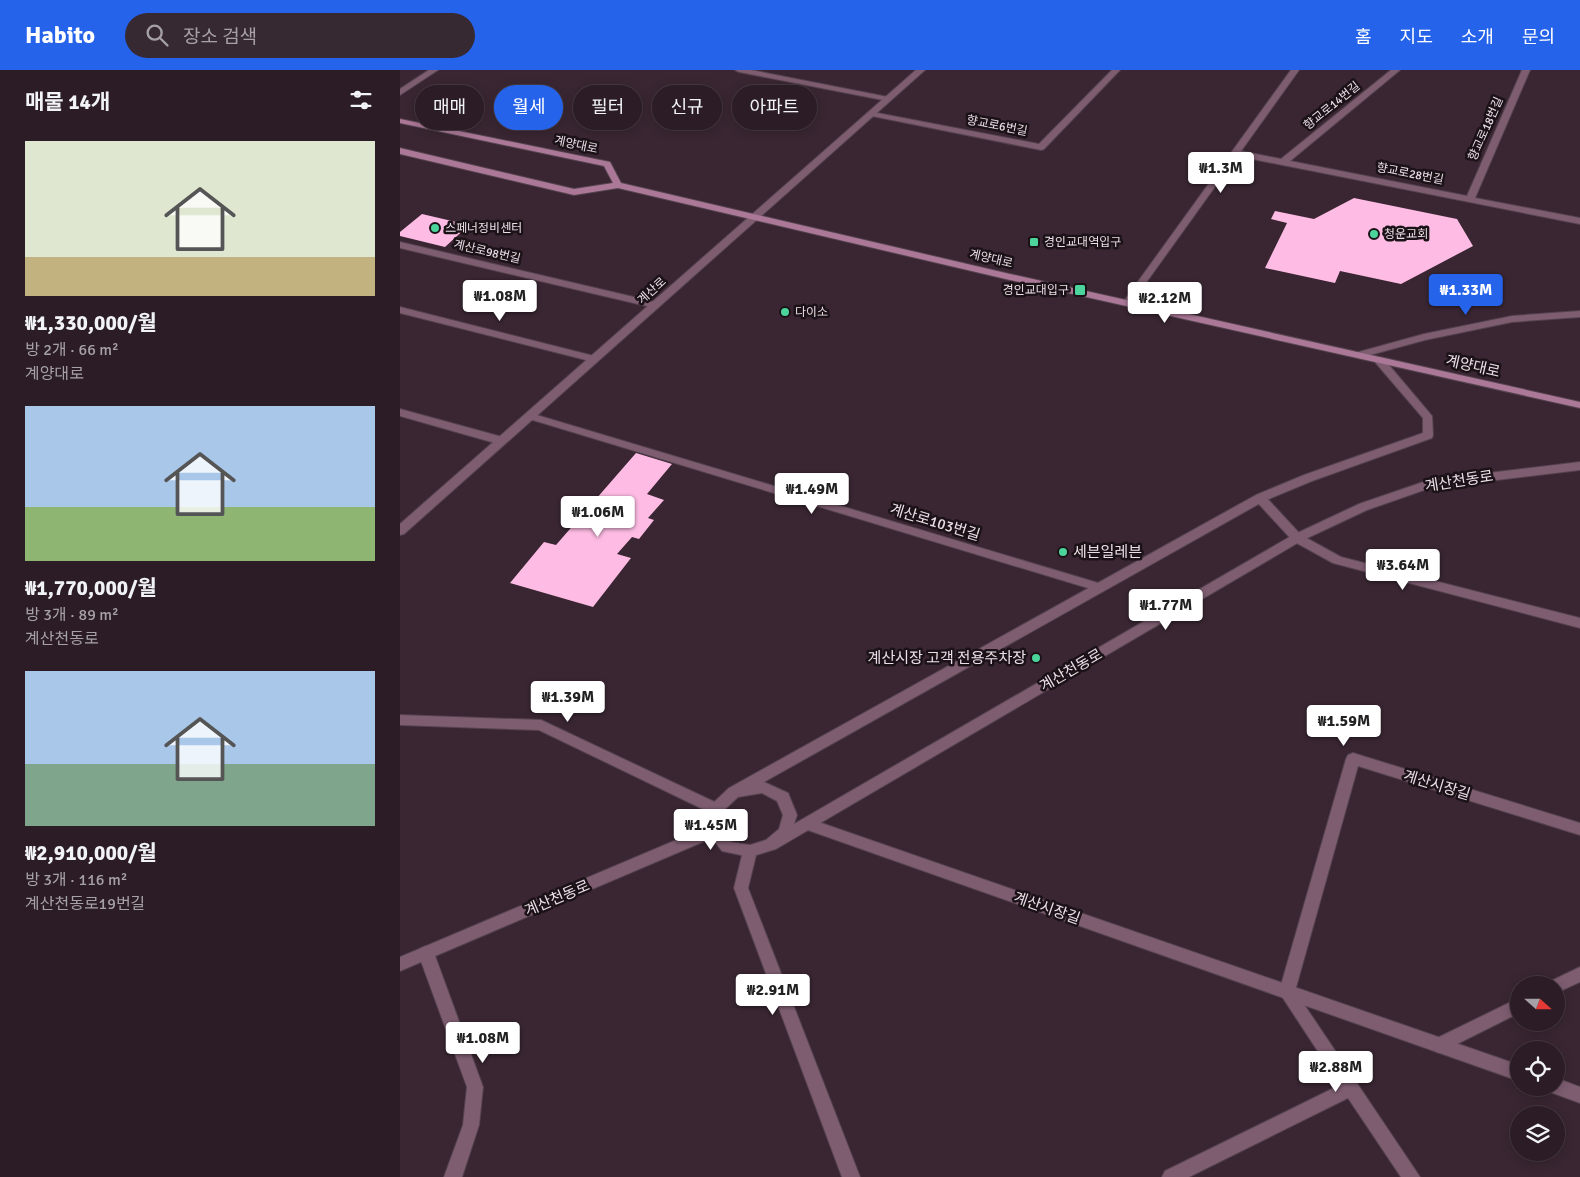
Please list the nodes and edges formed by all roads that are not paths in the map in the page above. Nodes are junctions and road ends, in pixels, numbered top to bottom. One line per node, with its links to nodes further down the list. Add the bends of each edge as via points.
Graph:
1 (434, 70): 8 (street)
2 (739, 70): 9 (street)
3 (921, 70): 9 (street, 계산로)
4 (1116, 70): 10 (street, 향교로6번길, via 1041,148)
5 (1295, 70): 13 (street)
6 (1396, 70): 14 (street, 향교로14번길)
7 (1526, 70): 16 (street, 향교로18번길)
8 (400, 93)
9 (888, 99): 10 (street, 계산로)
10 (872, 114): 17 (street, 계산로)
11 (400, 121): 15 (main road, 계양대로, via 607,164)
12 (400, 151): 15 (main road, 계양대로, via 574,192)
13 (1236, 153): 14 (street, 향교로28번길); 20 (street)
14 (1283, 162): 16 (street, 향교로28번길)
15 (618, 185): 17 (main road, 계양대로)
16 (1470, 199): 18 (street, 향교로28번길)
17 (755, 218): 20 (main road, 계양대로); 21 (street, 계산로)
18 (1580, 221)
19 (400, 245): 21 (street, 계산로98번길)
20 (1128, 303): 24 (main road, 계양대로)
21 (655, 305): 25 (street, 계산로)
22 (400, 310): 25 (street)
23 (1580, 314): 24 (street, 계양대로, via 1512,319 1424,337)
24 (1359, 356): 26 (main road, 계양대로)
25 (594, 359): 29 (street, 계산로)
26 (1379, 360): 27 (main road, 계양대로); 32 (street, via 1428,418 1428,435)
27 (1580, 405)
28 (400, 412): 30 (street)
29 (530, 416): 30 (street, 계산로); 35 (street, 계산로103번길)
30 (502, 441): 33 (street, 계산로)
31 (1580, 466): 34 (street, 계산천동로, via 1430,484 1363,508)
32 (1260, 498): 34 (street); 35 (street)
33 (400, 531)
34 (1297, 538): 36 (street, via 1337,560); 40 (street, 계산천동로)
35 (1101, 588): 38 (street)
36 (1580, 623)
37 (400, 720): 39 (street, via 541,725)
38 (734, 792): 39 (street); 43 (street, via 763,787 782,797 790,815 785,832)
39 (716, 809): 42 (street)
40 (807, 824): 43 (street, 계산천동로); 49 (street, 계산시장길)
41 (1580, 829): 49 (street, 계산시장길, via 1353,759)
42 (714, 831): 44 (street, via 726,847); 45 (street, 계산천동로)
43 (771, 845): 44 (street)
44 (750, 851): 57 (street, via 741,888)
45 (426, 953): 46 (street, 계산천동로); 56 (street, via 475,1087 471,1126)
46 (400, 964)
47 (1580, 974): 48 (street)
48 (1565, 982)
49 (1287, 992): 51 (street, 계산시장길); 53 (street)
50 (1510, 1010): 51 (street)
51 (1439, 1045): 52 (street, 계산시장길)
52 (1510, 1070)
53 (1351, 1088): 58 (street); 59 (street)
54 (1565, 1089): 55 (street)
55 (1580, 1094)
56 (453, 1177)
57 (851, 1177)
58 (1170, 1177)
59 (1411, 1177)

